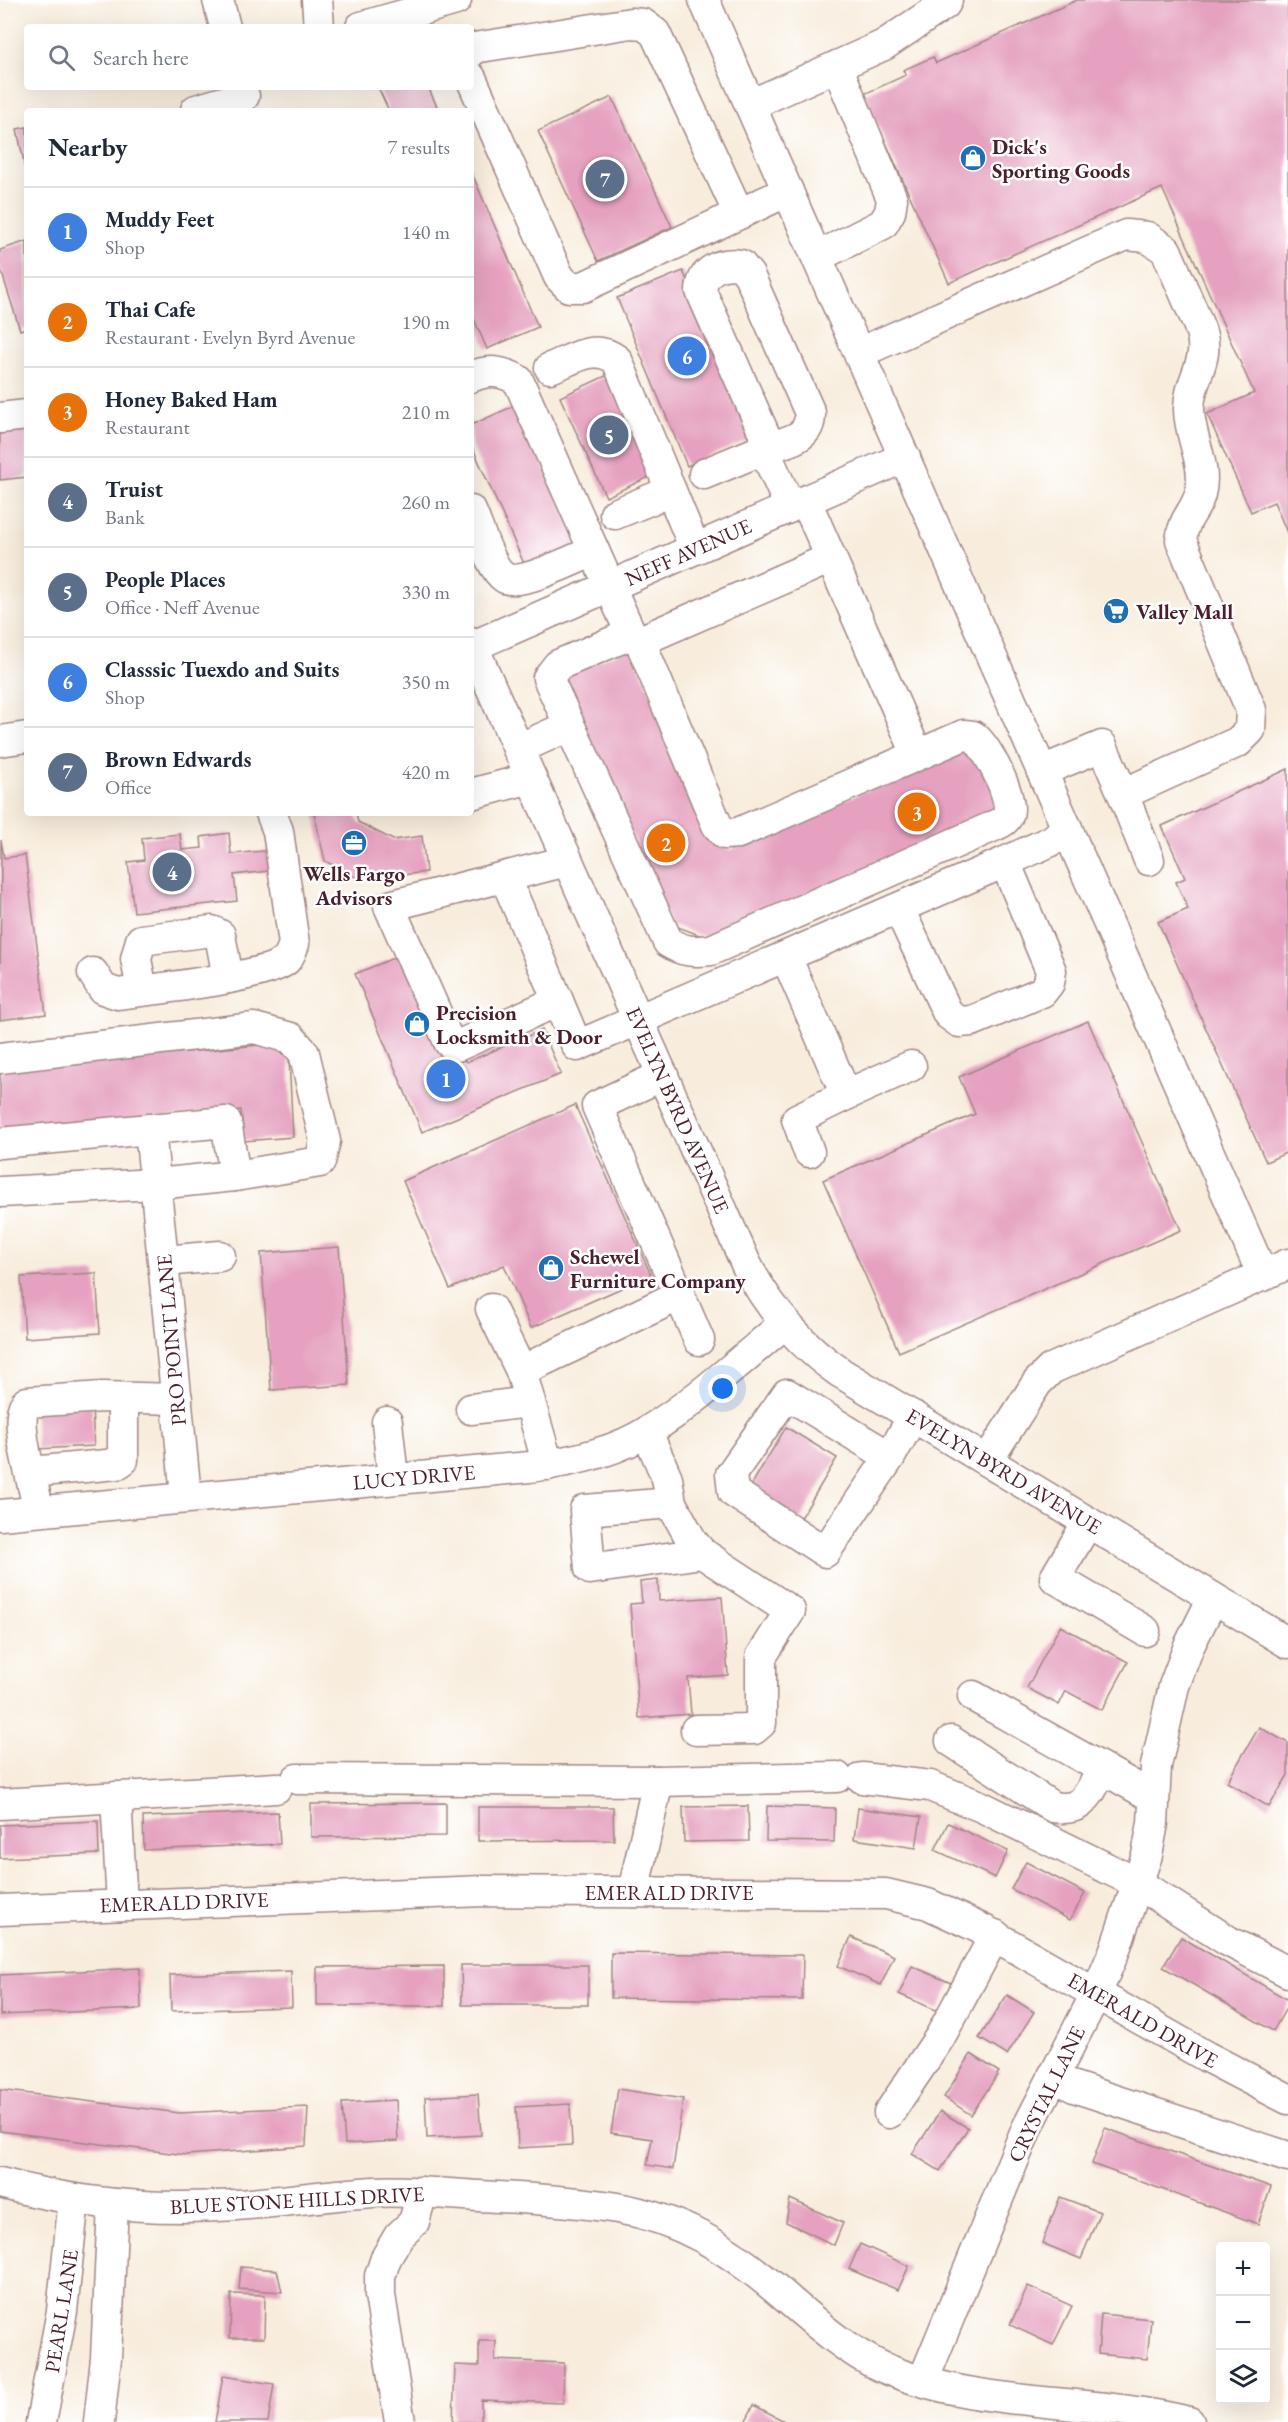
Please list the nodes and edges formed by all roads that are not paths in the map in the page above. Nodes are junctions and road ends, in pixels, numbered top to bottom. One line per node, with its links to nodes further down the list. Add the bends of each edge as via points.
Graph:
1 (218, 0): 6 (street)
2 (317, 0): 7 (street)
3 (456, 0): 8 (street)
4 (704, 0): 13 (street)
5 (947, 0): 10 (street, via 884,45)
6 (224, 24)
7 (319, 24)
8 (372, 24)
9 (474, 48): 16 (street, via 643,24 655,33)
10 (837, 66): 13 (street); 17 (street, via 892,199 883,224)
11 (474, 85): 16 (street, via 559,277 569,287 583,287)
12 (245, 98): 14 (street)
13 (750, 105): 15 (street)
14 (204, 108)
15 (788, 191): 16 (street); 17 (street)
16 (739, 214)
17 (817, 257): 18 (street)
18 (859, 353): 24 (street); 45 (street, via 1126,236 1147,237 1166,250 1203,334 1204,358 1189,405 1190,429 1203,471 1200,496 1183,524 1181,540 1251,710 1250,730 1238,742)
19 (550, 368): 26 (street, via 596,350 616,360)
20 (474, 376): 31 (street, via 501,370 518,380)
21 (24, 415): 22 (street)
22 (0, 418)
23 (767, 448): 23 (street, via 805,434 810,426 810,413 749,275 741,265 728,263 707,272 701,281 701,291); 25 (street); 27 (street)
24 (905, 457): 27 (street, NEFF AVENUE); 42 (street)
25 (704, 474)
26 (671, 491): 28 (street); 30 (street)
27 (798, 504): 30 (street, NEFF AVENUE); 32 (street)
28 (615, 514)
29 (474, 518): 31 (street, via 494,564 504,577 519,581)
30 (695, 549): 33 (street, NEFF AVENUE)
31 (594, 551): 33 (street)
32 (831, 558): 34 (street); 41 (street)
33 (610, 586): 34 (street); 35 (street, NEFF AVENUE)
34 (635, 638): 37 (street, via 558,665 551,671 550,687); 41 (street, via 717,825 725,834 738,833)
35 (474, 644)
36 (474, 649): 40 (street, EVELYN BYRD AVENUE)
37 (568, 726): 40 (street); 48 (street, via 660,929 668,942 681,950 711,950)
38 (24, 737): 39 (street)
39 (0, 741)
40 (518, 748): 43 (street, EVELYN BYRD AVENUE)
41 (917, 754): 48 (street, via 973,735 987,750 1010,804 1003,822)
42 (1042, 771): 45 (street, via 1102,746); 47 (street)
43 (531, 778): 44 (street); 50 (street, EVELYN BYRD AVENUE)
44 (474, 793)
45 (1123, 794): 49 (street)
46 (272, 816): 57 (street, via 278,831 294,944 286,960 276,967)
47 (1067, 828): 51 (street, via 1053,840); 73 (street)
48 (940, 849): 53 (street)
49 (1149, 860)
50 (567, 861): 52 (street); 60 (street, EVELYN BYRD AVENUE)
51 (1005, 861): 53 (street); 54 (street, via 1051,971 1042,992 972,1021 958,1022 948,1014)
52 (505, 877): 59 (street); 59 (street, via 389,906 449,1042 457,1046)
53 (956, 883): 54 (street)
54 (898, 909): 55 (street)
55 (786, 957): 60 (street); 64 (street)
56 (93, 973): 58 (street, via 103,989 118,994)
57 (228, 978): 58 (street); 58 (street, via 220,935 212,931 141,940 136,959)
58 (142, 990)
59 (558, 1001): 60 (street, via 577,1046)
60 (639, 1020): 63 (street, EVELYN BYRD AVENUE)
61 (0, 1058): 68 (street, via 254,1028 291,1038 304,1053 325,1141 320,1162)
62 (911, 1066): 64 (street)
63 (663, 1075): 74 (street, via 597,1106); 76 (street, EVELYN BYRD AVENUE, via 746,1263 765,1298)
64 (846, 1095): 67 (street, via 797,1119)
65 (150, 1129): 66 (street); 68 (street, via 226,1122); 69 (street, PRO POINT LANE)
66 (0, 1143)
67 (809, 1152)
68 (235, 1176): 69 (street)
69 (156, 1184): 70 (street); 72 (street, PRO POINT LANE)
70 (0, 1192)
71 (220, 1256): 72 (street)
72 (164, 1261): 80 (street, PRO POINT LANE)
73 (1276, 1270): 87 (street, via 1051,1369 1037,1383)
74 (680, 1295): 77 (street); 78 (street)
75 (491, 1309): 78 (street)
76 (785, 1323): 83 (street, EVELYN BYRD AVENUE, via 831,1365); 85 (street, LUCY DRIVE)
77 (699, 1340)
78 (521, 1371): 81 (street)
79 (123, 1398): 80 (street); 89 (street, via 123,1460 117,1464); 89 (street, via 27,1402 20,1413)
80 (177, 1399): 91 (street, PRO POINT LANE)
81 (530, 1402): 82 (street); 88 (street)
82 (471, 1409)
83 (913, 1416): 86 (street); 87 (street, EVELYN BYRD AVENUE)
84 (387, 1422): 90 (street)
85 (647, 1432): 88 (street, LUCY DRIVE, via 601,1452); 92 (street, via 667,1479)
86 (890, 1457): 86 (street, via 825,1552 733,1492 732,1474 787,1394)
87 (987, 1461): 95 (street, EVELYN BYRD AVENUE)
88 (548, 1465): 90 (street, LUCY DRIVE)
89 (31, 1472): 93 (street)
90 (393, 1479): 91 (street, LUCY DRIVE)
91 (186, 1496): 93 (street, LUCY DRIVE)
92 (671, 1503): 96 (street); 96 (street, via 585,1510 590,1569)
93 (39, 1511): 94 (street, LUCY DRIVE)
94 (0, 1515)
95 (1088, 1522): 97 (street, EVELYN BYRD AVENUE); 98 (street, via 1055,1578)
96 (702, 1554): 101 (street, via 790,1611 761,1657 761,1723 754,1729)
97 (1213, 1598): 99 (street, EVELYN BYRD AVENUE); 106 (street, CRYSTAL LANE, via 1174,1686 1156,1766)
98 (1144, 1631)
99 (1288, 1643)
100 (973, 1696): 103 (street)
101 (696, 1730)
102 (951, 1741): 103 (street, via 1053,1807 1068,1810 1080,1805)
103 (1103, 1769): 106 (street)
104 (658, 1781): 105 (street, via 286,1784); 108 (street, via 850,1778 941,1790); 109 (street)
105 (116, 1797): 107 (street); 110 (street)
106 (1154, 1797): 108 (street, CRYSTAL LANE, via 1152,1831)
107 (0, 1804)
108 (1139, 1884): 113 (street, via 1228,1941); 114 (street, CRYSTAL LANE)
109 (633, 1892): 110 (street, EMERALD DRIVE, via 443,1892); 112 (street, EMERALD DRIVE, via 880,1894 928,1904)
110 (122, 1905): 111 (street, EMERALD DRIVE)
111 (0, 1910)
112 (995, 1935): 114 (street, EMERALD DRIVE); 117 (street, via 940,2037)
113 (1288, 1972)
114 (1096, 1994): 115 (street, CRYSTAL LANE); 116 (street, EMERALD DRIVE)
115 (1053, 2076): 118 (street, via 1074,2087); 123 (street, CRYSTAL LANE, via 997,2198)
116 (1288, 2100)
117 (889, 2113)
118 (1288, 2157)
119 (0, 2183): 121 (street, BLUE STONE HILLS DRIVE)
120 (422, 2192): 122 (street, BLUE STONE HILLS DRIVE, via 374,2192 222,2206); 123 (street, BLUE STONE HILLS DRIVE, via 596,2206 675,2223 743,2264 860,2354); 126 (street, via 414,2222 391,2248 380,2276)
121 (75, 2199): 122 (street, BLUE STONE HILLS DRIVE); 124 (street, PEARL LANE, via 58,2343)
122 (113, 2205): 125 (street, PEARL LANE, via 107,2349)
123 (923, 2381): 127 (street, BLUE STONE HILLS DRIVE, via 970,2393 1100,2406)
124 (41, 2422)
125 (99, 2422)
126 (400, 2422)
127 (1189, 2422)

